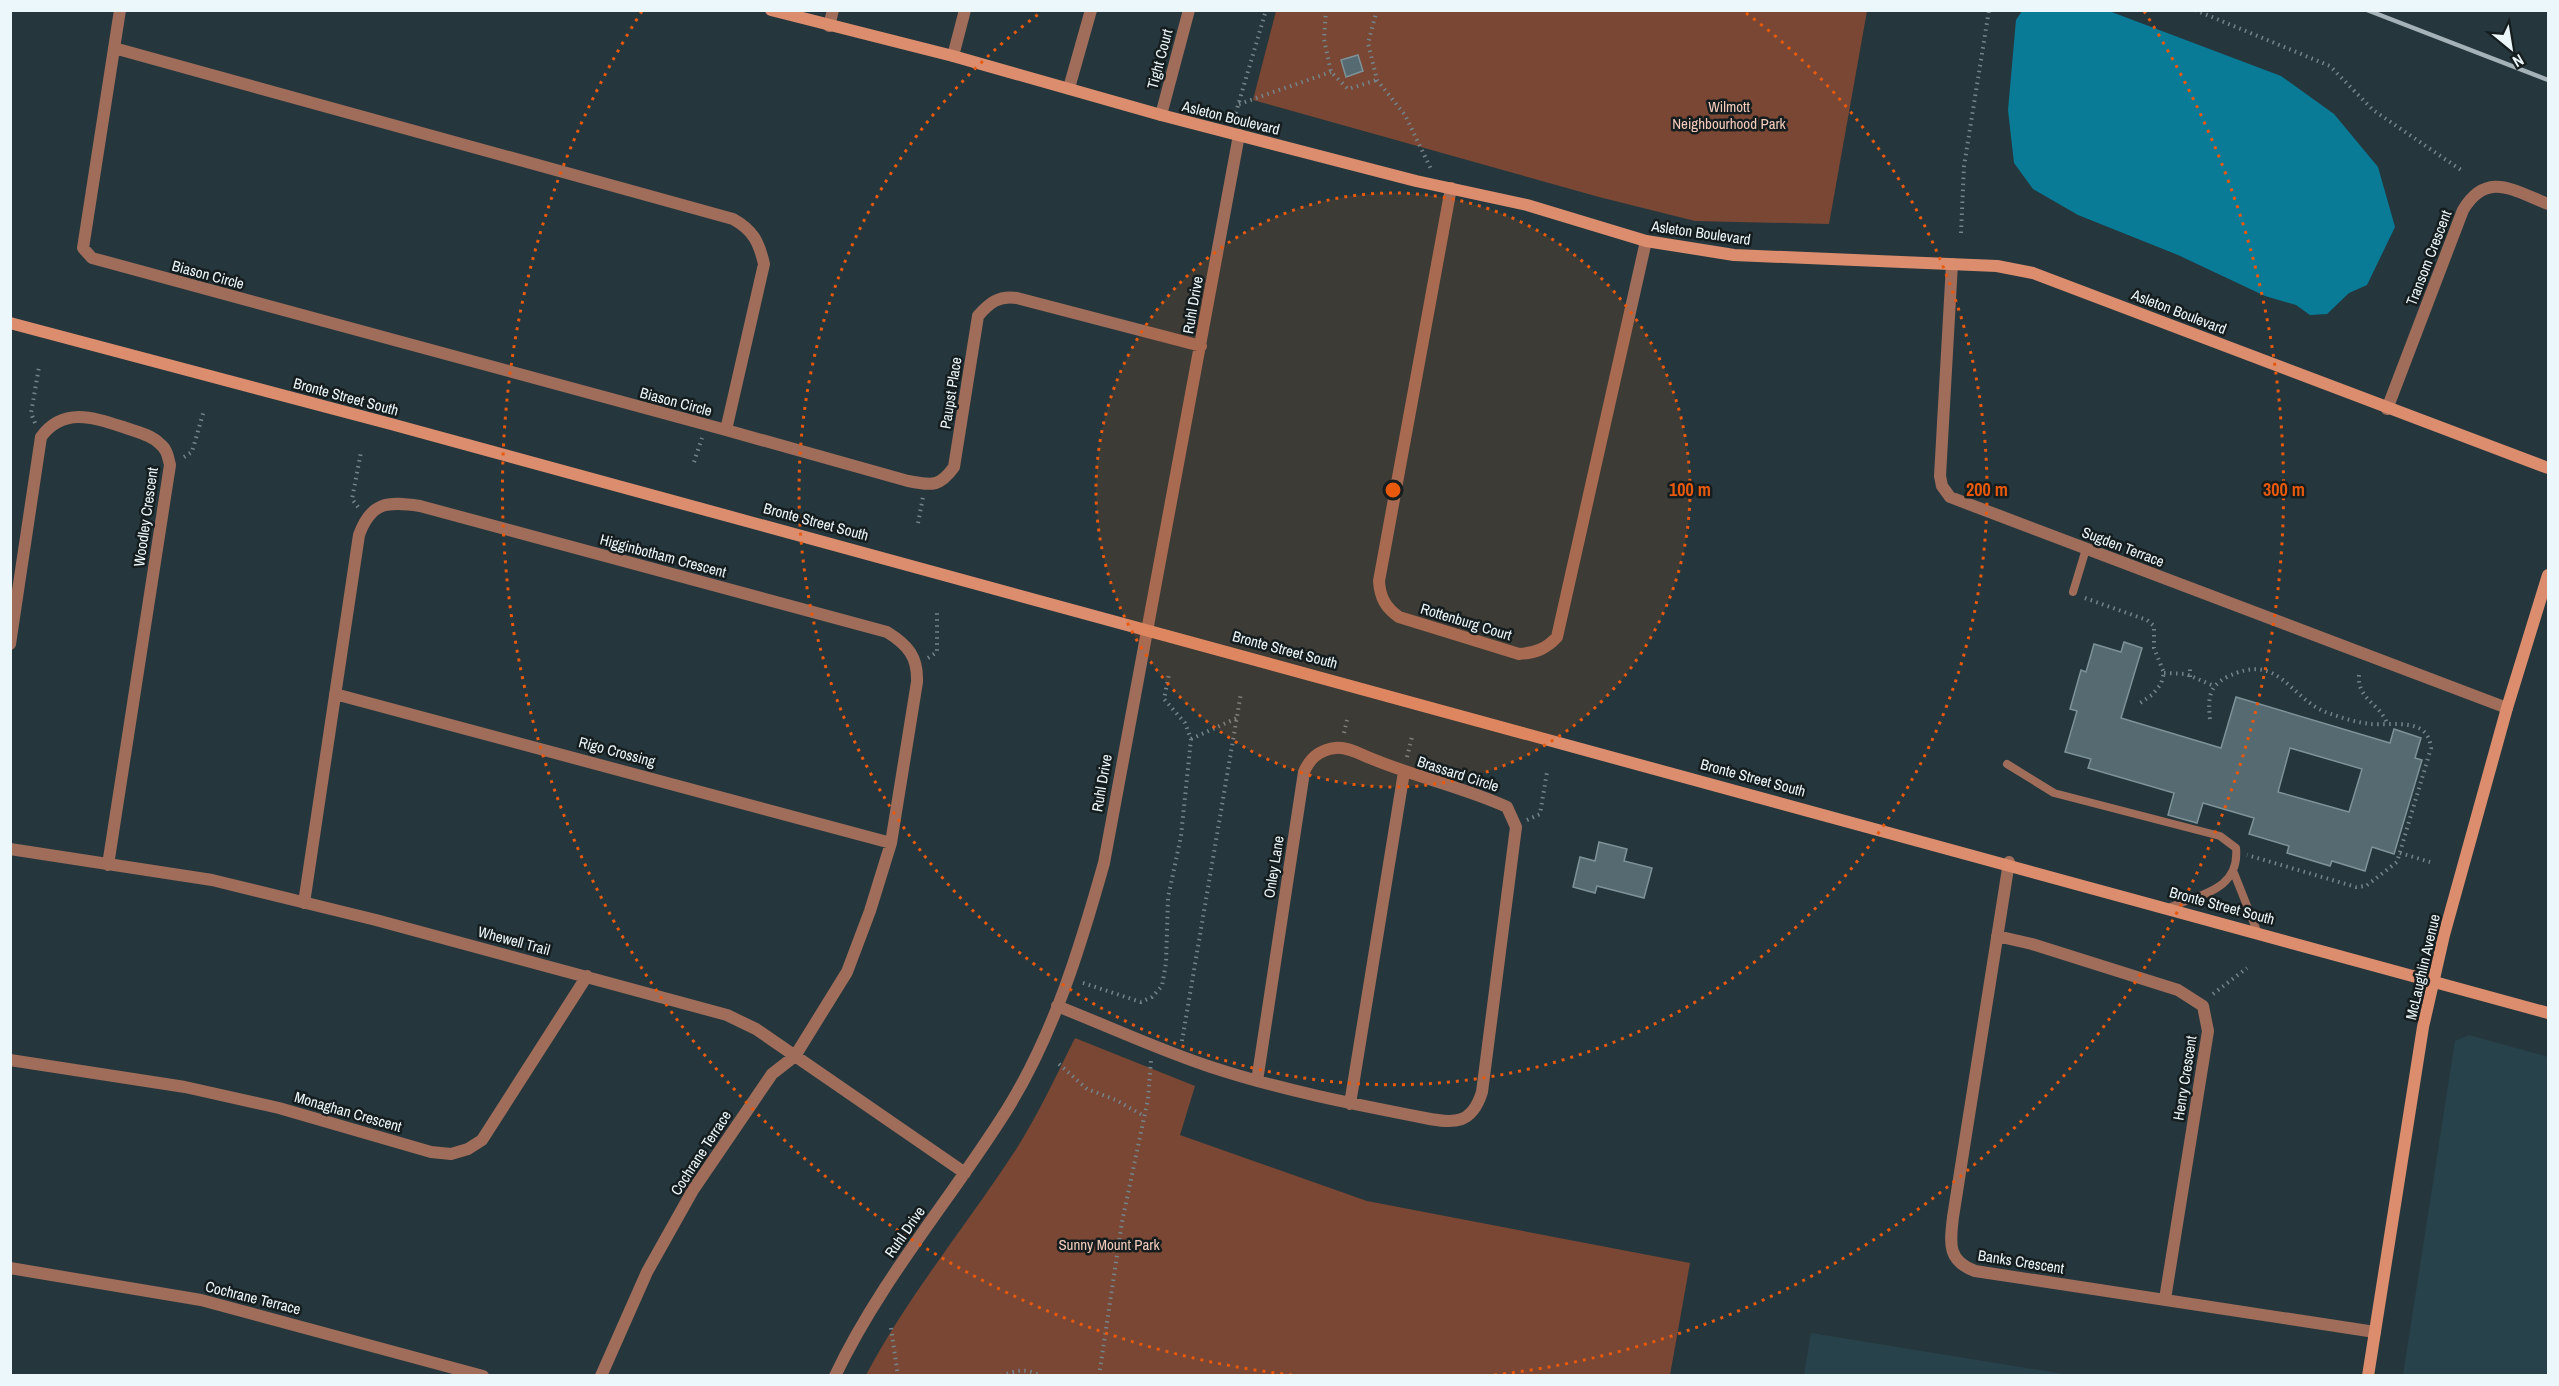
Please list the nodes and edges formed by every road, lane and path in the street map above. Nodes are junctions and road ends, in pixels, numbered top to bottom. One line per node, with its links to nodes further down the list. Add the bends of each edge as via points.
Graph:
1 (120, 10): 13 (street, Biason Circle)
2 (771, 10): 12 (street, Asleton Boulevard)
3 (833, 10): 12 (street)
4 (965, 10): 14 (street)
5 (1091, 10): 17 (street)
6 (1189, 10): 19 (street, Tight Court)
7 (1266, 10): 18 (path)
8 (1326, 10): 15 (path, via 1324,39)
9 (1377, 10): 16 (path, via 1368,43)
10 (1989, 10): 24 (path, via 1964,166)
11 (2195, 10): 21 (path, via 2330,66 2373,110)
12 (829, 26): 14 (street, Asleton Boulevard)
13 (114, 48): 32 (street, Biason Circle, via 83,248 92,258); 33 (street, Biason Circle, via 733,219 749,228 760,245 764,264)
14 (953, 56): 17 (street, Asleton Boulevard)
15 (1331, 72): 16 (path, via 1348,89); 18 (path)
16 (1377, 80): 22 (path, via 1406,115)
17 (1069, 88): 19 (street, Asleton Boulevard)
18 (1239, 104): 20 (path)
19 (1161, 115): 20 (street, Asleton Boulevard)
20 (1234, 134): 22 (street, Asleton Boulevard); 28 (street, Ruhl Drive)
21 (2461, 170)
22 (1445, 187): 25 (street, Asleton Boulevard, via 1527,204); 25 (street, Rottenburg Court, via 1380,592 1389,609 1399,617 1519,654 1533,653 1557,637)
23 (2548, 204): 30 (street, Transom Crescent, via 2494,185 2472,196 2463,210)
24 (1961, 233)
25 (1646, 241): 26 (street, Asleton Boulevard, via 1734,255)
26 (1952, 264): 30 (street, Asleton Boulevard, via 2033,273); 42 (street, Sugden Terrace, via 1942,486 1950,496 1965,503)
27 (10, 323): 46 (street, Bronte Street South)
28 (1201, 346): 39 (street, Paupst Place, via 1017,298 994,300 978,316 954,468 946,479 935,485); 46 (street, Ruhl Drive)
29 (39, 367): 34 (path, via 31,412)
30 (2387, 409): 38 (street, Asleton Boulevard)
31 (204, 410): 37 (path, via 192,452)
32 (706, 426): 33 (street, Biason Circle); 36 (path)
33 (726, 430): 39 (street)
34 (41, 437): 37 (street, Woodley Crescent, via 53,424 68,417 88,416 159,442); 47 (street)
35 (361, 452): 40 (path, via 352,499)
36 (694, 462)
37 (170, 465): 73 (street, Woodley Crescent)
38 (2548, 468)
39 (925, 484): 41 (path)
40 (365, 518): 48 (street, Higginbotham Crescent, via 378,507 396,502 431,509 887,632 904,643); 56 (street, via 359,535)
41 (918, 523)
42 (2086, 549): 44 (lane); 58 (street, Sugden Terrace)
43 (2548, 575): 58 (street, McLaughlin Avenue)
44 (2073, 592): 50 (path, via 2154,626 2154,648)
45 (937, 610): 48 (path, via 937,652)
46 (1147, 627): 71 (street, Bronte Street South); 81 (street, Ruhl Drive, via 1104,863)
47 (10, 644)
48 (918, 666): 67 (street)
49 (2190, 666): 53 (path)
50 (2164, 673): 53 (path); 57 (path, via 2152,695)
51 (1169, 674): 62 (path, via 1164,699 1185,723)
52 (2359, 675): 61 (path, via 2358,686 2364,698 2382,710)
53 (2190, 677): 54 (path)
54 (2214, 686): 60 (path, via 2208,699); 61 (path, via 2228,676 2262,669 2282,678 2327,713 2372,724)
55 (1241, 693): 59 (path)
56 (335, 694): 67 (street, Rigo Crossing); 75 (street)
57 (2137, 705)
58 (2507, 708): 82 (street, McLaughlin Avenue)
59 (1237, 718): 62 (path); 87 (path)
60 (2210, 718)
61 (2387, 723): 70 (path, via 2420,728 2431,748)
62 (1191, 739): 81 (path, via 1181,836 1168,898 1162,986 1141,1002)
63 (2007, 764): 69 (lane, via 2054,793 2220,836)
64 (1404, 772): 66 (street, Brassard Circle, via 1507,807); 91 (street, Onley Lane, via 1337,747 1321,751 1309,760 1304,772); 92 (street, Brassard Circle)
65 (1547, 772): 66 (path, via 1540,814)
66 (1516, 827): 92 (street, via 1477,1107 1464,1120 1444,1122)
67 (891, 843): 88 (street, via 847,972)
68 (10, 849): 73 (street, Whewell Trail)
69 (2236, 852): 70 (path, via 2356,887 2366,886 2389,871); 74 (lane)
70 (2400, 853): 72 (path)
71 (2009, 862): 76 (street, Bronte Street South); 78 (street, Banks Crescent)
72 (2430, 862)
73 (108, 865): 75 (street, Whewell Trail, via 212,880)
74 (2234, 873): 76 (lane, via 2223,885); 77 (lane)
75 (304, 903): 80 (street, Whewell Trail)
76 (2171, 908): 77 (street, Bronte Street South)
77 (2257, 931): 82 (street, Bronte Street South)
78 (1997, 936): 96 (street, Henry Crescent, via 2178,990 2203,1006 2208,1031); 96 (street, Banks Crescent, via 1953,1217 1954,1255 1964,1267 1975,1271)
79 (2247, 968): 83 (path)
80 (587, 976): 88 (street, Whewell Trail, via 727,1015); 89 (street, Monaghan Crescent, via 482,1140 451,1154 185,1087)
81 (1069, 977): 84 (street, Ruhl Drive)
82 (2434, 981): 85 (street, Bronte Street South); 98 (street, McLaughlin Avenue, via 2423,1027)
83 (2213, 994)
84 (1057, 1006): 86 (street); 94 (street, Ruhl Drive, via 1025,1078)
85 (2548, 1013)
86 (1154, 1044): 87 (street); 93 (path)
87 (1178, 1054): 91 (street)
88 (795, 1056): 94 (street, Whewell Trail); 100 (street, Cochrane Terrace, via 772,1074 693,1190 647,1272)
89 (10, 1060)
90 (1059, 1064): 93 (path, via 1087,1089)
91 (1257, 1081): 92 (street)
92 (1350, 1104)
93 (1144, 1116): 105 (path, via 1122,1222)
94 (964, 1173): 101 (street, Ruhl Drive, via 866,1316)
95 (10, 1268): 99 (street, Cochrane Terrace, via 201,1300)
96 (2165, 1299): 98 (street, Banks Crescent)
97 (891, 1328): 102 (path)
98 (2375, 1332): 106 (street, McLaughlin Avenue)
99 (483, 1376)
100 (600, 1376)
101 (835, 1376)
102 (898, 1376)
103 (1001, 1376): 104 (path, via 1016,1370)
104 (1041, 1376)
105 (1099, 1376)
106 (2368, 1376)

